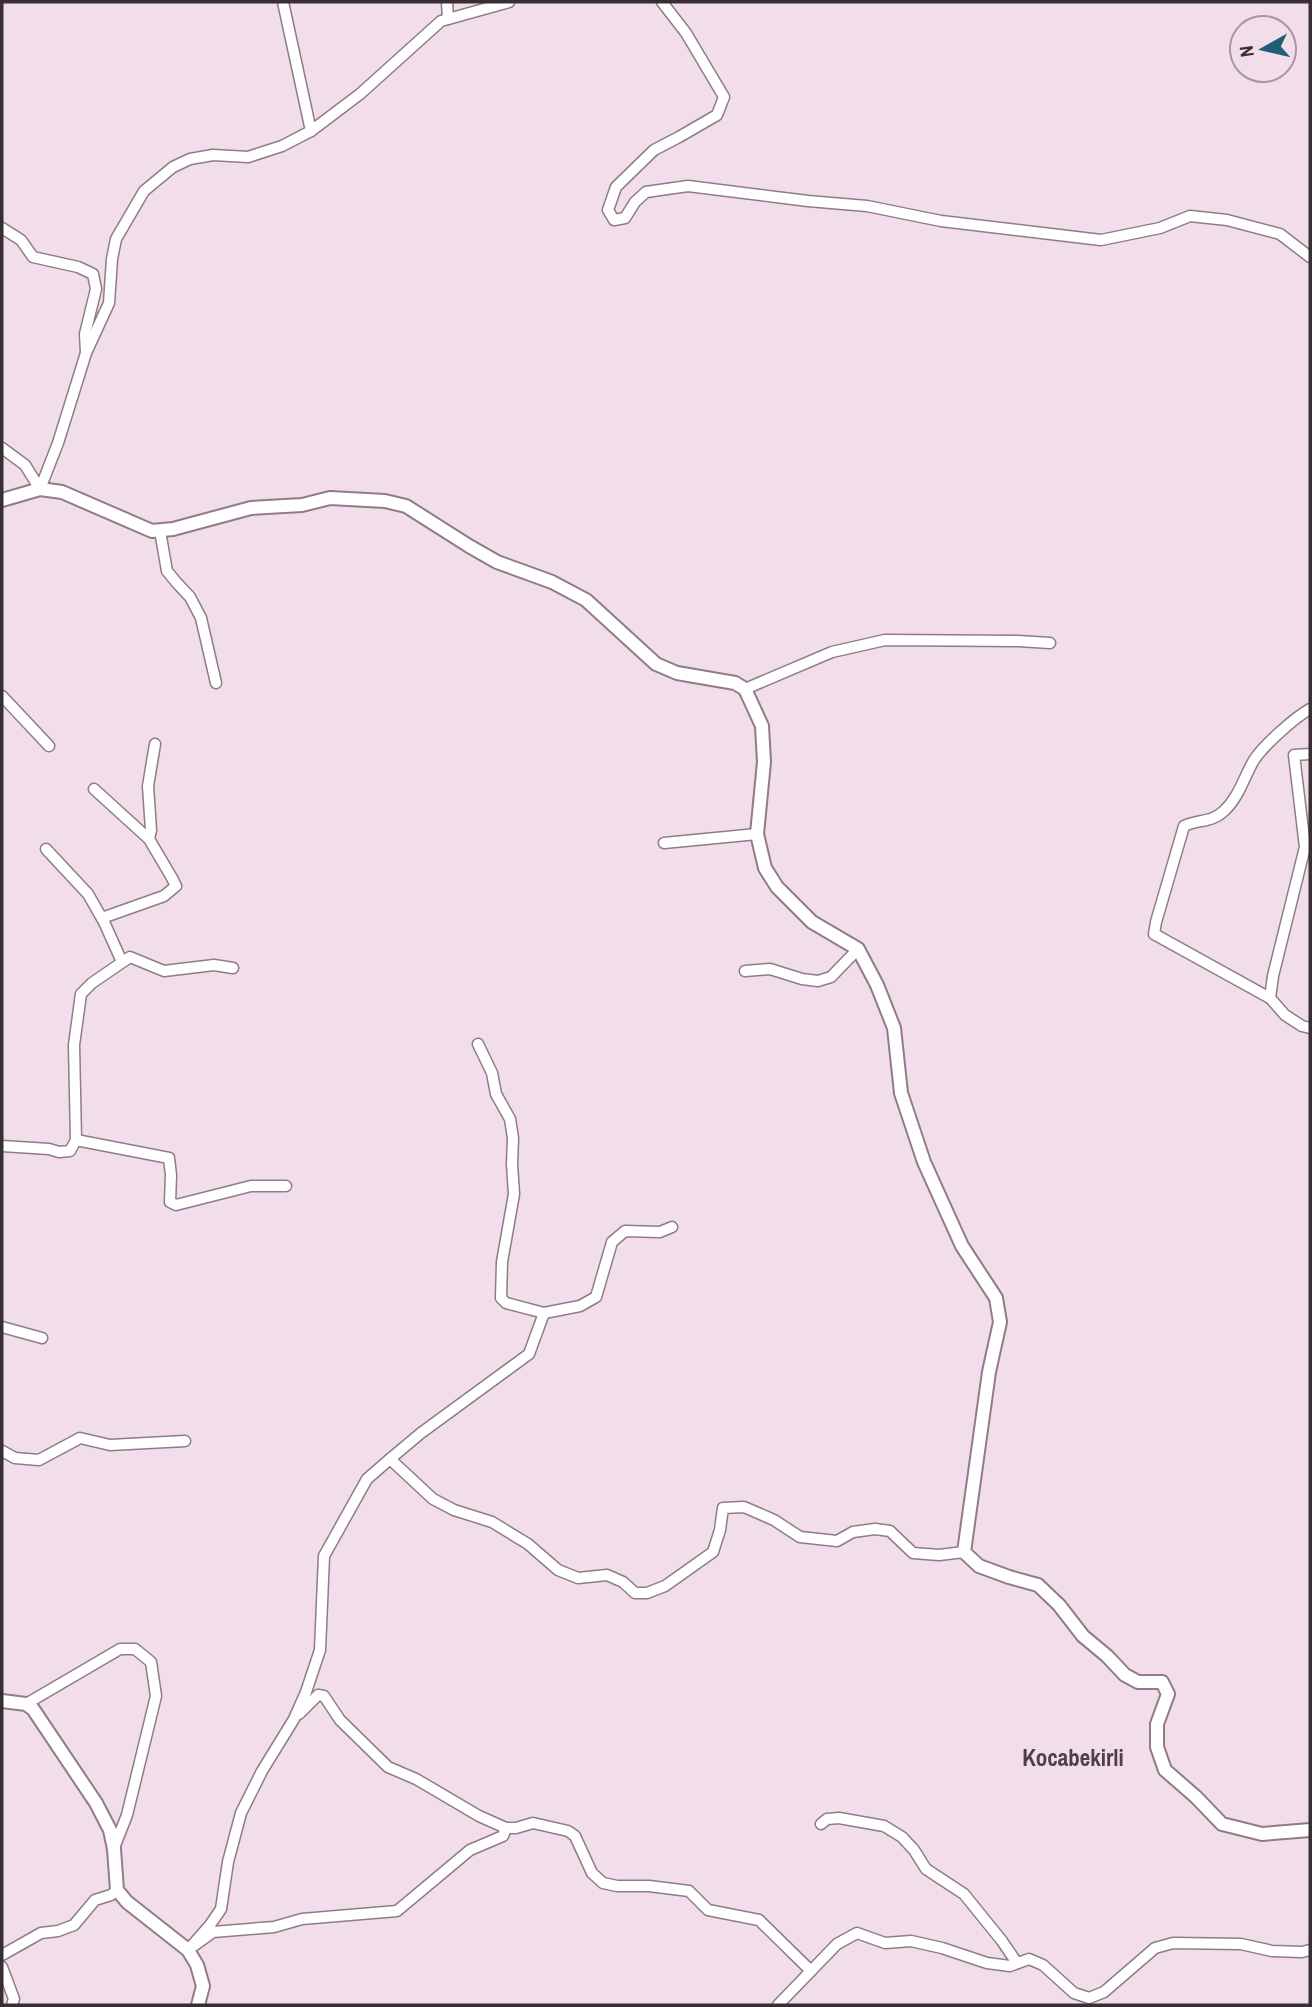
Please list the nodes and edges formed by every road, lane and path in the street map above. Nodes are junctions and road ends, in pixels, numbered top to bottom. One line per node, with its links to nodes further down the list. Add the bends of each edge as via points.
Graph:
1 (283, 2): 6 (street)
2 (447, 2): 5 (street)
3 (509, 2): 5 (street)
4 (662, 2): 8 (street, via 724,97 717,115 654,150 616,187 608,210 614,220 625,218 646,192 688,186 1101,240 1160,228 1189,216 1227,219 1280,234)
5 (448, 19): 6 (street)
6 (311, 131): 9 (street, via 248,157 190,159 144,191 116,240 109,303)
7 (2, 228): 9 (street, via 21,240 33,257 93,274 96,289 85,334)
8 (1310, 257)
9 (86, 353): 11 (street)
10 (2, 448): 11 (street, via 25,465)
11 (40, 489): 12 (street); 13 (street, via 62,492)
12 (2, 500)
13 (160, 531): 15 (street, via 167,571 201,618); 16 (street, via 251,508 330,498 406,506 497,562 586,600 656,664)
14 (1050, 643): 16 (street, via 885,640 832,652)
15 (216, 683)
16 (745, 689): 23 (street, via 762,726 764,762)
17 (2, 696): 20 (street)
18 (1310, 709): 32 (street, via 1255,759 1223,812 1209,821 1184,826 1154,934)
19 (155, 744): 24 (street, via 148,786)
20 (49, 746)
21 (1310, 754): 32 (street, via 1294,755 1305,847)
22 (94, 789): 24 (street)
23 (757, 834): 25 (street); 28 (street, via 765,868 777,887 812,922)
24 (149, 839): 27 (street, via 176,886)
25 (664, 843)
26 (46, 849): 27 (street, via 88,894)
27 (102, 918): 29 (street)
28 (858, 949): 31 (street, via 831,977 818,981 770,969); 45 (street, via 894,1028 901,1093 924,1161 962,1246 996,1298 1000,1322)
29 (122, 962): 30 (street, via 130,957 164,971 214,965); 35 (street, via 81,994 74,1045)
30 (233, 968)
31 (745, 971)
32 (1270, 998): 33 (street, via 1285,1015)
33 (1310, 1028)
34 (478, 1044): 39 (street, via 510,1119 513,1138 514,1194 501,1298)
35 (76, 1140): 36 (street, via 70,1151 60,1152); 37 (street, via 169,1158 170,1202 176,1205 251,1186)
36 (2, 1146)
37 (286, 1186)
38 (671, 1227): 39 (street, via 660,1232 625,1231 612,1242 596,1297 580,1306)
39 (544, 1313): 44 (street, via 529,1354)
40 (2, 1327): 41 (street)
41 (42, 1338)
42 (185, 1441): 43 (street, via 110,1445 80,1437 39,1460 15,1458)
43 (2, 1451)
44 (390, 1459): 45 (street, via 433,1499 492,1522 558,1570 578,1578 607,1575 635,1593 665,1587 713,1552 723,1508 744,1507 800,1537 837,1541 853,1532 875,1529 890,1531 913,1553); 48 (street, via 367,1479 324,1556 320,1650)
45 (964, 1552): 51 (street, via 979,1566 1038,1585 1125,1675 1138,1682 1162,1682 1168,1694 1157,1724 1157,1747 1165,1770 1222,1824 1262,1834)
46 (2, 1701): 47 (street)
47 (26, 1704): 52 (street, via 96,1803); 52 (street, via 120,1649 135,1649 150,1662 156,1696 127,1815)
48 (294, 1719): 50 (street, via 318,1695 324,1696 340,1720 388,1767); 54 (street, via 241,1814 221,1909)
49 (821, 1824): 57 (street, via 839,1818 884,1826 902,1837 926,1869 964,1894)
50 (506, 1828): 54 (street, via 503,1836 470,1850 397,1911 213,1932); 59 (street, via 533,1823 568,1831 603,1883 689,1891 708,1910 759,1920)
51 (1310, 1830)
52 (114, 1849): 53 (street)
53 (117, 1890): 54 (street); 56 (street, via 95,1900 74,1925 41,1933)
54 (188, 1950): 61 (street, via 203,1986)
55 (1310, 1950): 57 (street, via 1173,1943 1155,1948 1104,1993 1089,1998 1074,1993 1043,1965 1030,1959)
56 (2, 1955)
57 (1017, 1964): 59 (street, via 987,1963 942,1948 911,1941 885,1943 857,1933 837,1944)
58 (2, 1967): 60 (street)
59 (811, 1972): 62 (street)
60 (12, 2005)
61 (198, 2005)
62 (778, 2005)

